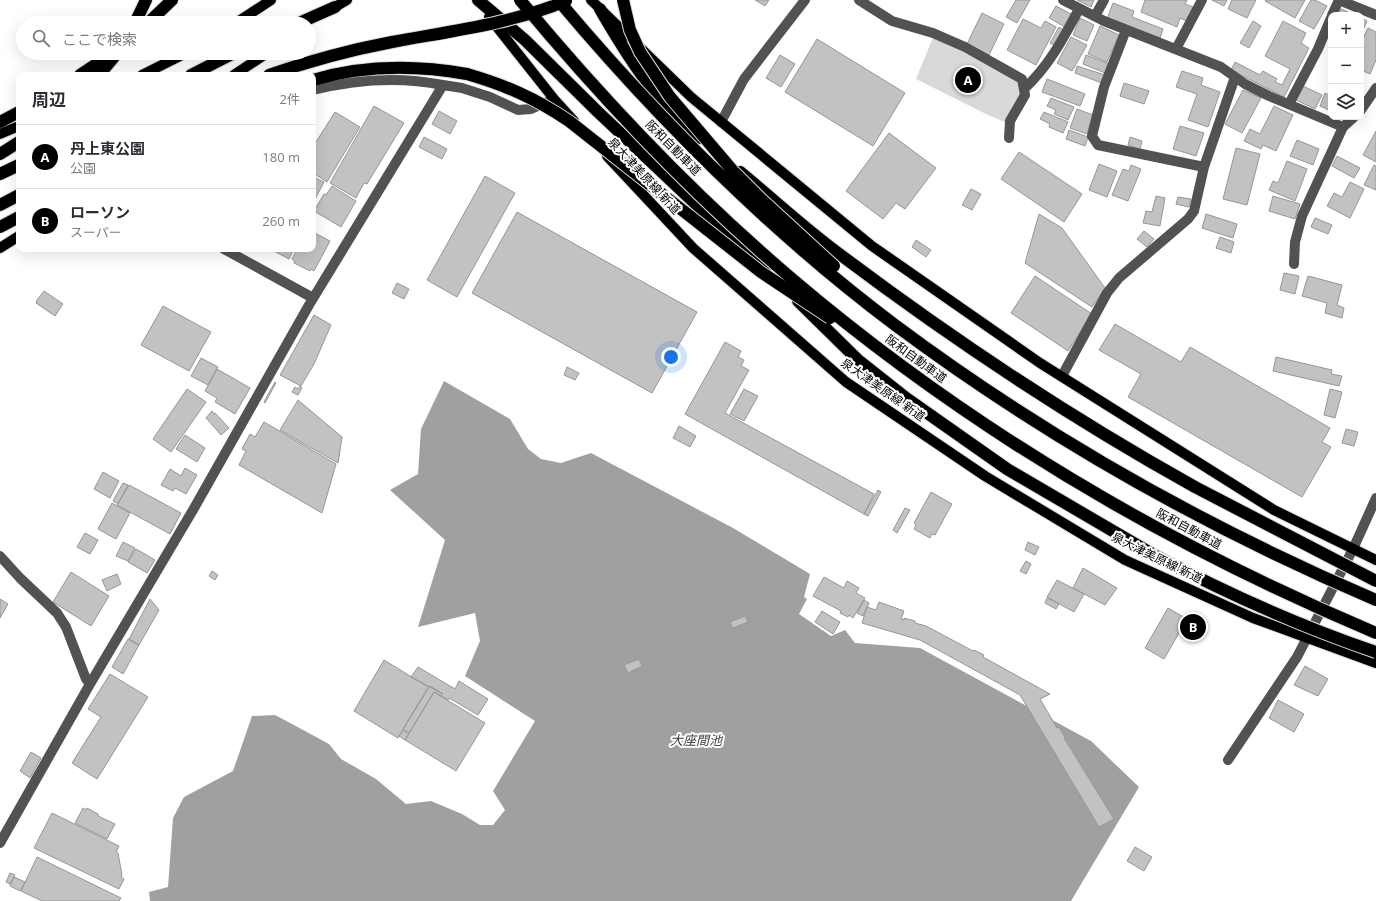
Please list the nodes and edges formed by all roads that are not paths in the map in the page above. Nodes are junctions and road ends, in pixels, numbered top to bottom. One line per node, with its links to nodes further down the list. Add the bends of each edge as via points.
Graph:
1 (146, 0): 21 (highway)
2 (172, 0): 22 (highway)
3 (271, 0): 23 (main road)
4 (347, 0): 16 (main road)
5 (477, 0): 49 (main road, 泉大津美原線 新道); 87 (highway, bridge, via 524,40 858,360 906,398 1008,469 1077,512 1154,555 1252,604)
6 (520, 0): 77 (highway, 阪和自動車道, bridge, via 577,69 716,211 791,278)
7 (558, 0): 76 (highway, 阪和自動車道, bridge, via 638,90 735,188 812,257)
8 (567, 0): 30 (highway, bridge, via 512,19)
9 (591, 0): 17 (main road)
10 (623, 0): 76 (highway, bridge, via 630,30 640,52 670,98 695,128 762,200)
11 (805, 0): 55 (street, via 744,79)
12 (859, 0): 48 (street, via 892,20 933,33 965,47 1022,79)
13 (1063, 0): 18 (street)
14 (1104, 0): 25 (street)
15 (1202, 0): 29 (street)
16 (335, 7): 24 (highway); 26 (main road)
17 (600, 9): 55 (main road, via 691,97); 83 (highway, bridge, via 629,58 655,93 686,126 838,253 1020,381 1088,425 1195,487)
18 (1079, 9): 25 (street); 48 (street, via 1056,52 1038,76)
19 (1333, 12): 20 (street, via 1339,0)
20 (1376, 15)
21 (138, 16)
22 (155, 16)
23 (247, 16)
24 (315, 16)
25 (1095, 16): 28 (street)
26 (316, 19)
27 (1328, 25): 50 (street)
28 (1126, 30): 29 (street); 65 (street, via 1104,87 1092,136 1098,145)
29 (1176, 49): 43 (street, via 1221,67)
30 (316, 59)
31 (102, 60): 37 (highway)
32 (111, 60): 38 (highway)
33 (172, 60): 39 (main road)
34 (220, 60): 40 (highway)
35 (256, 60): 41 (main road)
36 (313, 60): 42 (highway, bridge)
37 (84, 72)
38 (102, 72)
39 (148, 72)
40 (197, 72)
41 (238, 72)
42 (278, 72)
43 (1235, 77): 50 (street); 65 (street)
44 (316, 79): 77 (highway, bridge, via 354,71 432,69 467,74 520,92 546,105 569,121 761,272)
45 (443, 85): 47 (street, via 389,78 340,83); 49 (street, via 490,97 518,110 531,109); 75 (street)
46 (1376, 88): 51 (street)
47 (316, 89)
48 (1024, 89): 59 (street, via 1025,95 1010,121)
49 (554, 99): 86 (main road, 泉大津美原線 新道, via 693,248 846,382 985,476 1125,560 1253,618)
50 (1289, 104): 57 (street)
51 (1364, 106)
52 (16, 114): 54 (highway)
53 (1351, 120): 57 (street)
54 (0, 122)
55 (721, 122): 78 (main road, via 872,246)
56 (16, 127): 58 (main road)
57 (1343, 127): 74 (street, via 1302,216 1295,242)
58 (0, 134)
59 (1009, 138)
60 (16, 143): 62 (highway)
61 (16, 144): 63 (highway)
62 (0, 150)
63 (0, 154)
64 (16, 166): 66 (highway)
65 (1204, 167): 78 (street, via 1194,212 1119,278)
66 (0, 174)
67 (16, 197): 68 (highway)
68 (0, 205)
69 (16, 219): 70 (highway)
70 (0, 227)
71 (16, 238): 72 (main road)
72 (0, 248)
73 (229, 252): 75 (street)
74 (1294, 264)
75 (313, 298): 89 (street, via 193,510)
76 (893, 323): 84 (highway, 阪和自動車道, bridge, via 982,387 1133,482 1254,545)
77 (877, 347): 85 (highway, 阪和自動車道, bridge, via 961,409 1063,474 1148,523 1234,568)
78 (1062, 376): 80 (main road, via 1274,510)
79 (1376, 498): 80 (street)
80 (1353, 548): 82 (main road); 86 (street)
81 (0, 556): 89 (street, via 57,613 66,627)
82 (1376, 560)
83 (1376, 581)
84 (1376, 600)
85 (1376, 632)
86 (1306, 638): 88 (main road, 泉大津美原線 新道); 90 (street, via 1297,657)
87 (1376, 652)
88 (1376, 663)
89 (90, 684): 91 (street)
90 (1228, 760)
91 (0, 843)

